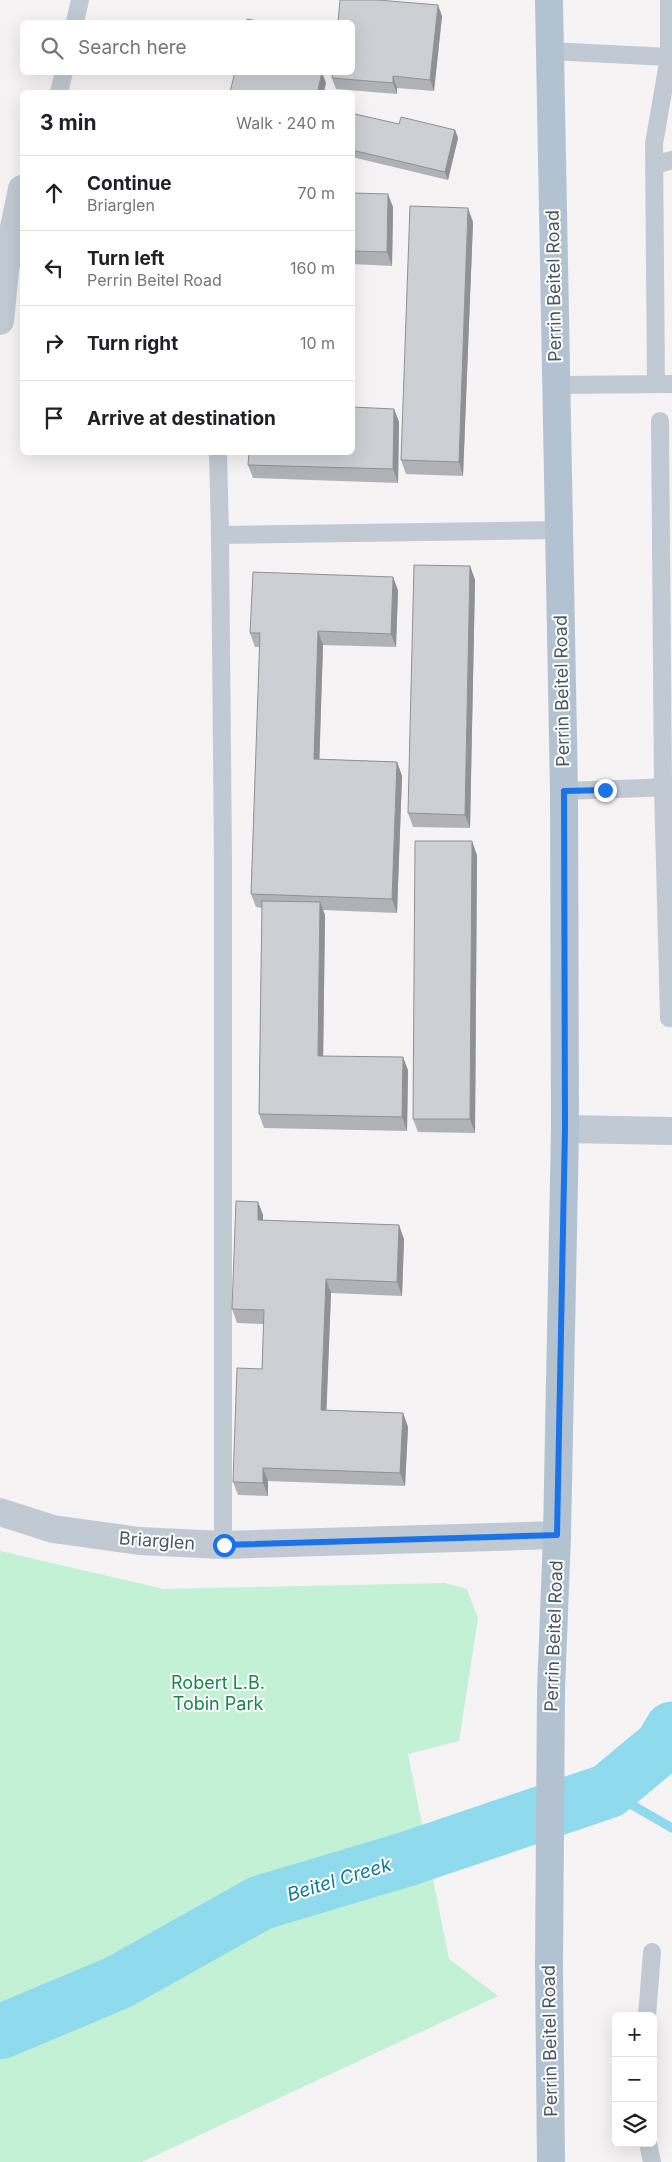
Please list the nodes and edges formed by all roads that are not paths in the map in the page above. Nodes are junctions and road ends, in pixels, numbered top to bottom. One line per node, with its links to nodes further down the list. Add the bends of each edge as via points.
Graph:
1 (80, 0): 4 (lane)
2 (549, 0): 5 (main road, Perrin Beitel Road)
3 (670, 0): 6 (lane)
4 (75, 20)
5 (550, 51): 6 (lane); 14 (main road, Perrin Beitel Road)
6 (670, 57): 10 (lane, via 654,144)
7 (63, 75): 8 (lane)
8 (60, 90)
9 (672, 160): 10 (lane)
10 (654, 165): 13 (lane)
11 (20, 199): 12 (street, via 5,270)
12 (0, 321)
13 (664, 384): 14 (lane)
14 (556, 385): 17 (main road, Perrin Beitel Road)
15 (660, 420): 19 (lane)
16 (218, 455): 18 (lane)
17 (559, 530): 18 (lane); 20 (main road, Perrin Beitel Road)
18 (220, 535): 26 (lane)
19 (667, 787): 20 (lane); 21 (lane, via 669,1018)
20 (564, 791): 22 (main road, Perrin Beitel Road)
21 (672, 1018)
22 (565, 1128): 23 (street); 25 (main road, Perrin Beitel Road)
23 (672, 1130)
24 (0, 1512): 26 (street, Briarglen, via 53,1529 139,1541)
25 (557, 1535): 26 (street, Briarglen); 30 (main road, Perrin Beitel Road, via 551,1691)
26 (224, 1545)
27 (652, 1952): 28 (lane)
28 (647, 2012)
29 (649, 2147): 31 (lane)
30 (551, 2162)
31 (652, 2162)

